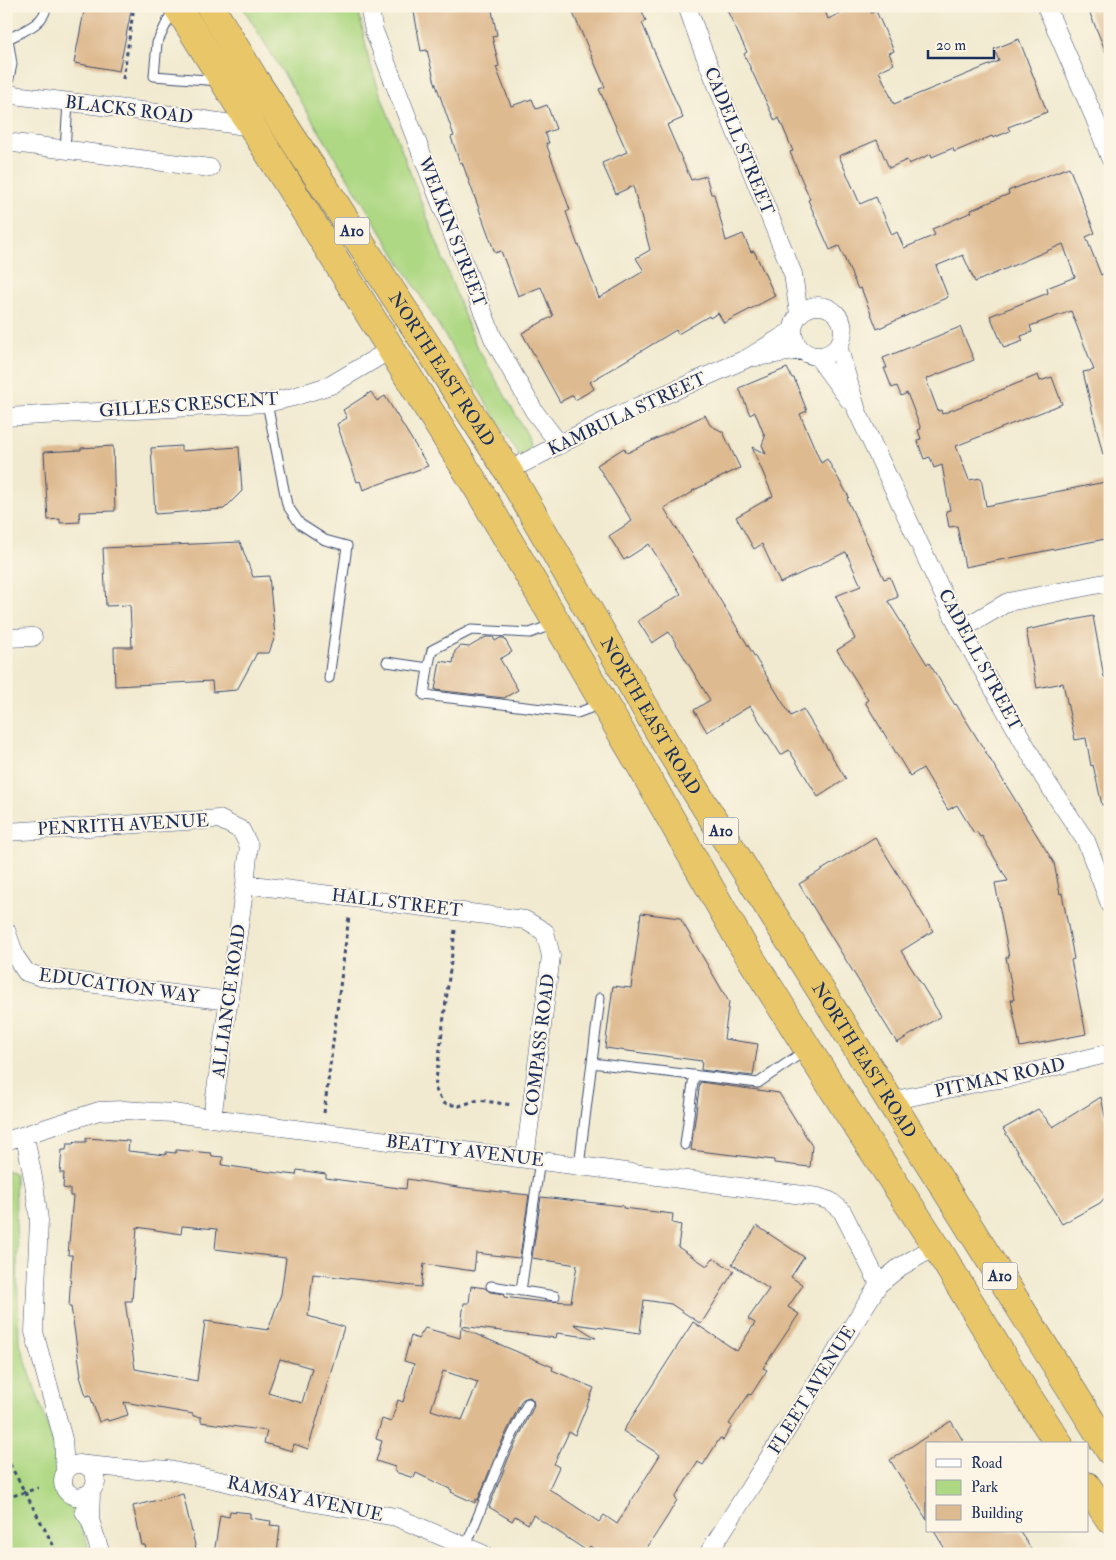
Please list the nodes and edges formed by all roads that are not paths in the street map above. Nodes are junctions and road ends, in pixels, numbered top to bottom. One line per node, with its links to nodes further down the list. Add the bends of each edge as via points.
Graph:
1 (46, 6): 7 (lane, via 46,12 39,21)
2 (176, 6): 8 (highway, NORTH EAST ROAD / A10); 8 (lane, via 156,43 154,76)
3 (210, 6): 27 (highway, NORTH EAST ROAD / A10)
4 (369, 6): 26 (street, WELKIN STREET, via 374,31 493,338 534,411)
5 (687, 6): 16 (street, CADELL STREET)
6 (1046, 6): 14 (street)
7 (7, 39): 9 (lane, via 12,64)
8 (224, 82): 11 (highway, NORTH EAST ROAD / A10)
9 (6, 94): 10 (street, BLACKS ROAD)
10 (68, 102): 11 (street, BLACKS ROAD); 13 (lane)
11 (252, 127): 20 (highway, NORTH EAST ROAD / A10)
12 (6, 142): 13 (street)
13 (65, 150): 15 (street)
14 (1110, 158)
15 (210, 168)
16 (793, 274): 17 (street, CADELL STREET); 18 (street, CADELL STREET)
17 (822, 306): 18 (street, via 813,306); 19 (street, via 837,314 841,322 842,339)
18 (796, 322): 21 (street, via 796,343); 22 (street, KAMBULA STREET)
19 (838, 346): 21 (street, via 832,352); 24 (street, CADELL STREET)
20 (390, 350): 23 (street, GILLES CRESCENT, via 331,385); 28 (highway, NORTH EAST ROAD / A10)
21 (809, 353): 22 (street, KAMBULA STREET); 24 (street, CADELL STREET)
22 (748, 358): 26 (street, KAMBULA STREET, via 603,422)
23 (267, 403): 25 (street, GILLES CRESCENT); 36 (lane, via 287,505 300,524 325,540 347,546)
24 (857, 411): 31 (street, CADELL STREET)
25 (6, 417)
26 (560, 445): 27 (street, KAMBULA STREET)
27 (508, 471): 28 (highway); 49 (highway, NORTH EAST ROAD / A10, via 669,749)
28 (477, 487): 30 (highway, NORTH EAST ROAD / A10)
29 (1110, 582): 31 (street, via 1008,602)
30 (557, 623): 35 (lane, via 530,633 471,630 432,650); 37 (highway, NORTH EAST ROAD / A10)
31 (960, 630): 40 (street, CADELL STREET, via 1044,778 1086,841)
32 (33, 637): 33 (street)
33 (6, 638)
34 (387, 662): 35 (lane)
35 (428, 668): 37 (lane, via 424,695 577,713)
36 (329, 678)
37 (604, 703): 45 (highway, NORTH EAST ROAD / A10, via 743,946)
38 (6, 832): 39 (street, PENRITH AVENUE, via 219,819 241,830 249,846)
39 (245, 884): 42 (street, HALL STREET, via 524,920); 44 (street, ALLIANCE ROAD)
40 (1110, 904)
41 (6, 930): 44 (street, EDUCATION WAY, via 15,956 26,972 41,977)
42 (545, 932): 55 (street, COMPASS ROAD, via 551,956)
43 (600, 998): 47 (lane)
44 (229, 1001): 51 (street, ALLIANCE ROAD)
45 (808, 1048): 48 (lane, via 758,1083); 50 (highway, NORTH EAST ROAD / A10)
46 (1110, 1053): 49 (street, PITMAN ROAD)
47 (592, 1063): 48 (lane); 56 (lane)
48 (694, 1075): 54 (lane)
49 (891, 1101): 50 (highway); 65 (highway, NORTH EAST ROAD / A10)
50 (847, 1111): 57 (highway, NORTH EAST ROAD / A10)
51 (212, 1118): 52 (street, BEATTY AVENUE, via 173,1113 98,1111); 55 (street, BEATTY AVENUE)
52 (25, 1136): 53 (street, BEATTY AVENUE); 63 (street, via 39,1220 34,1332)
53 (6, 1142)
54 (685, 1145)
55 (532, 1159): 56 (street, BEATTY AVENUE); 60 (lane)
56 (579, 1166): 58 (street, BEATTY AVENUE, via 818,1197 842,1211)
57 (936, 1246): 58 (street, FLEET AVENUE); 64 (highway, NORTH EAST ROAD / A10)
58 (879, 1284): 75 (street, FLEET AVENUE)
59 (491, 1286): 60 (lane)
60 (521, 1291): 61 (lane)
61 (555, 1296)
62 (528, 1403): 72 (lane, via 502,1454)
63 (63, 1439): 66 (street); 68 (street)
64 (1059, 1442)
65 (1110, 1451)
66 (86, 1465): 67 (street, RAMSAY AVENUE); 68 (street, via 74,1465); 70 (street, via 94,1473)
67 (122, 1468): 70 (street); 72 (street, RAMSAY AVENUE, via 169,1470 297,1500 396,1517)
68 (65, 1472): 70 (street, via 64,1488 72,1495)
69 (1088, 1487): 71 (highway)
70 (88, 1491): 73 (street, via 90,1520)
71 (1110, 1520)
72 (466, 1546): 74 (street, RAMSAY AVENUE)
73 (101, 1554)
74 (482, 1554)
75 (708, 1554)

